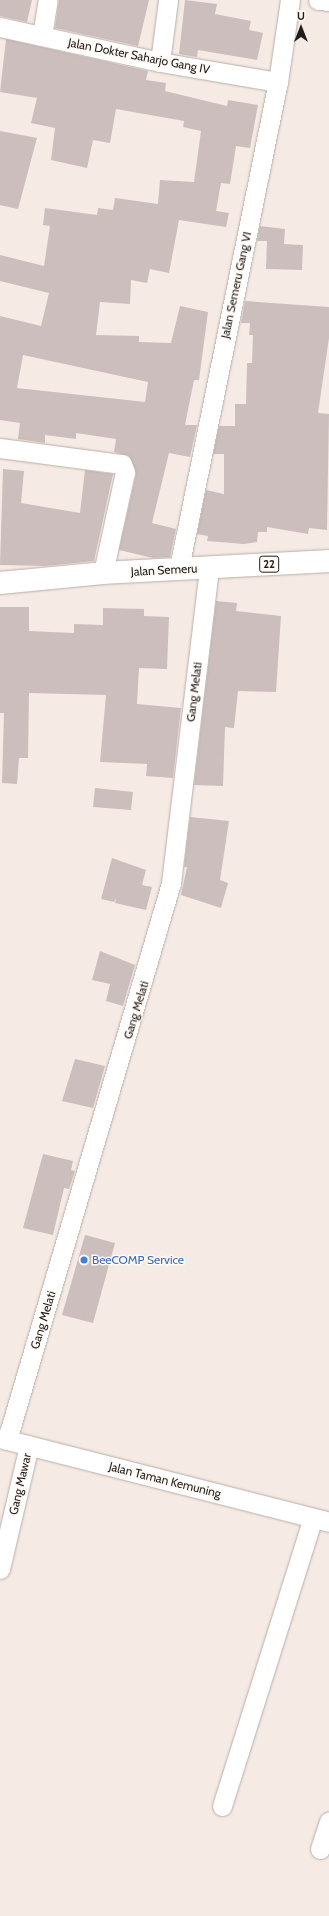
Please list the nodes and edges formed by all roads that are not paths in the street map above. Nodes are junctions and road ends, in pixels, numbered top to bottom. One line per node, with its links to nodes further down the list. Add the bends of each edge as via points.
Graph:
1 (48, 0): 7 (street)
2 (168, 0): 8 (street)
3 (290, 0): 9 (street, Jalan Semeru Gang VI)
4 (318, 0): 5 (street)
5 (329, 1)
6 (0, 27): 7 (street, Jalan Dokter Saharjo Gang IV)
7 (42, 36): 8 (street, Jalan Dokter Saharjo Gang IV)
8 (160, 62): 9 (street, Jalan Dokter Saharjo Gang IV)
9 (278, 82): 12 (street, Jalan Semeru Gang VI)
10 (0, 448): 14 (street, via 122,464 125,472)
11 (329, 561): 13 (highway, Jalan Semeru / 22)
12 (179, 568): 13 (highway, Jalan Semeru / 22); 14 (highway, Jalan Semeru / 22)
13 (209, 568): 16 (street, Gang Melati, via 171,883)
14 (103, 573): 15 (highway, Jalan Semeru / 22)
15 (0, 583)
16 (4, 1439): 17 (street, Jalan Taman Kemuning)
17 (29, 1445): 18 (street, Jalan Taman Kemuning); 19 (street, Gang Mawar)
18 (321, 1520): 20 (street)
19 (0, 1569)
20 (222, 1806)
21 (329, 1820): 22 (street)
22 (320, 1849)

